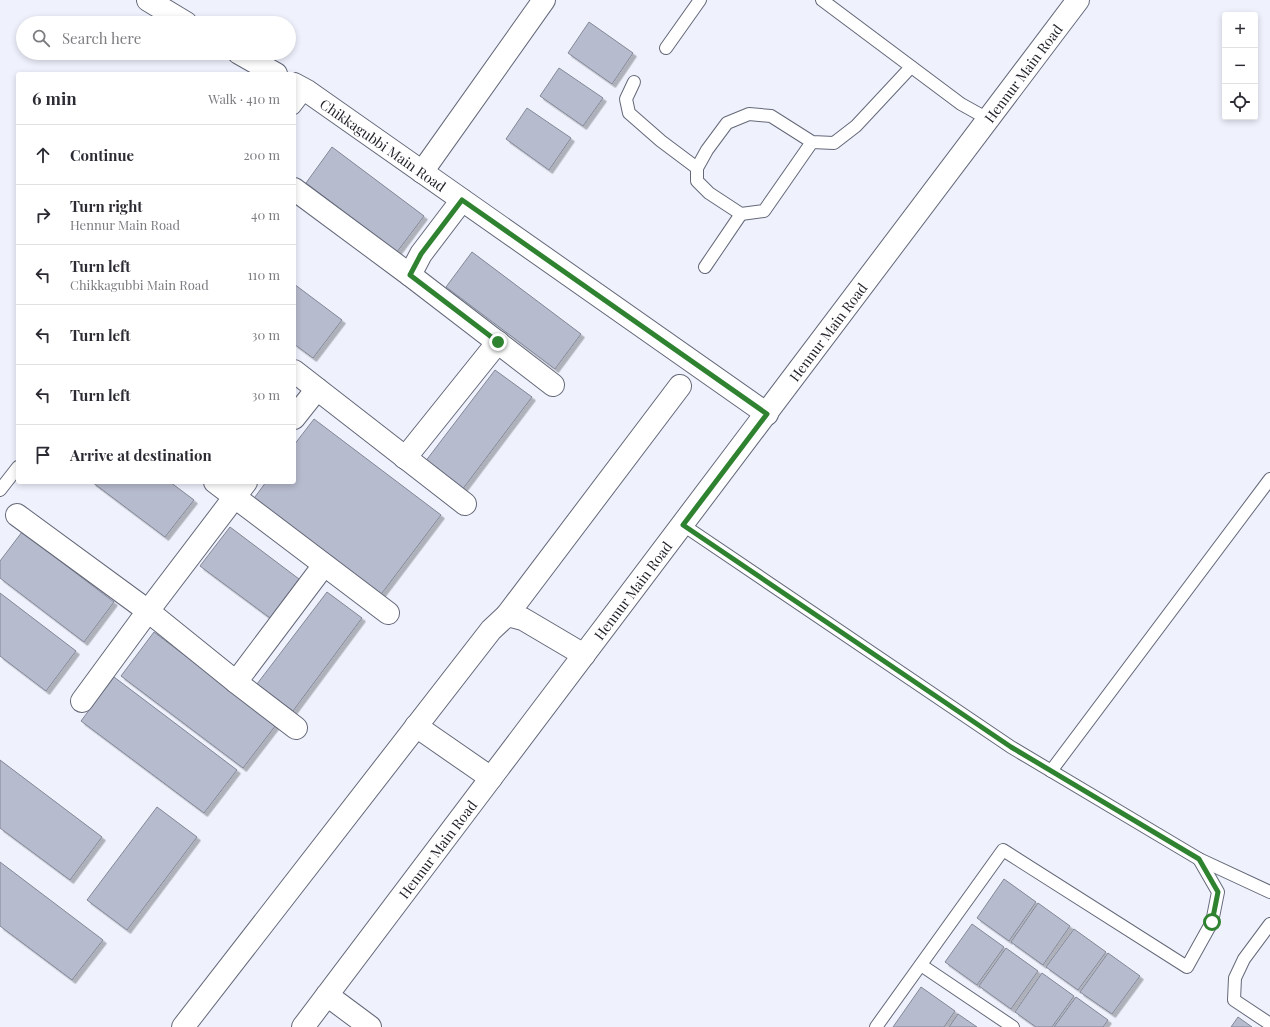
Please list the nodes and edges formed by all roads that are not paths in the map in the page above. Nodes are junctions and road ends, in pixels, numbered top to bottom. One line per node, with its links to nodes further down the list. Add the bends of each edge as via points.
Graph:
1 (148, 0): 6 (street)
2 (544, 0): 16 (street)
3 (700, 0): 7 (lane)
4 (822, 0): 9 (lane)
5 (1078, 0): 13 (street, Hennur Main Road)
6 (174, 16)
7 (666, 48)
8 (251, 60): 10 (street)
9 (911, 67): 13 (lane, via 960,104); 14 (lane, via 856,126 834,143)
10 (272, 72)
11 (634, 82): 15 (lane, via 626,99 629,113)
12 (298, 94): 16 (street, Chikkagubbi Main Road)
13 (988, 119): 27 (street, Hennur Main Road)
14 (812, 142): 15 (lane, via 771,116 749,114 727,123); 19 (lane, via 764,211)
15 (697, 168): 19 (lane, via 697,181 709,193)
16 (422, 172): 18 (street, Chikkagubbi Main Road)
17 (296, 190): 21 (street)
18 (462, 200): 21 (street, via 421,254); 27 (street, Chikkagubbi Main Road)
19 (741, 214): 20 (lane)
20 (705, 267)
21 (410, 275): 22 (street)
22 (498, 342): 24 (street); 29 (street)
23 (296, 373): 26 (street)
24 (553, 385)
25 (680, 386): 41 (street)
26 (316, 389): 28 (street); 29 (street)
27 (767, 414): 37 (street, Hennur Main Road)
28 (296, 415)
29 (405, 458): 35 (street)
30 (16, 469): 34 (lane)
31 (1270, 479): 47 (lane)
32 (222, 484): 33 (street)
33 (240, 489): 38 (street); 39 (street)
34 (0, 490)
35 (465, 504)
36 (17, 515): 39 (street)
37 (683, 525): 42 (street, Hennur Main Road); 47 (lane, via 1011,747)
38 (324, 565): 40 (street); 43 (street)
39 (148, 611): 43 (street); 44 (street)
40 (388, 613)
41 (507, 615): 42 (street, via 523,619); 45 (street, via 491,630)
42 (584, 655): 48 (street, Hennur Main Road)
43 (236, 682): 46 (street)
44 (82, 701)
45 (416, 726): 48 (street); 55 (street)
46 (296, 728)
47 (1051, 771): 49 (lane)
48 (492, 778): 53 (street, Hennur Main Road)
49 (1199, 859): 50 (lane); 52 (lane, via 1218,892 1212,922 1187,967 1003,850)
50 (1270, 892)
51 (1270, 924): 54 (lane, via 1244,959 1235,978 1234,1000)
52 (921, 965): 58 (lane); 59 (lane)
53 (327, 995): 56 (street, Hennur Main Road); 57 (street)
54 (1270, 1024)
55 (183, 1027)
56 (303, 1027)
57 (370, 1027)
58 (876, 1027)
59 (1013, 1027)

